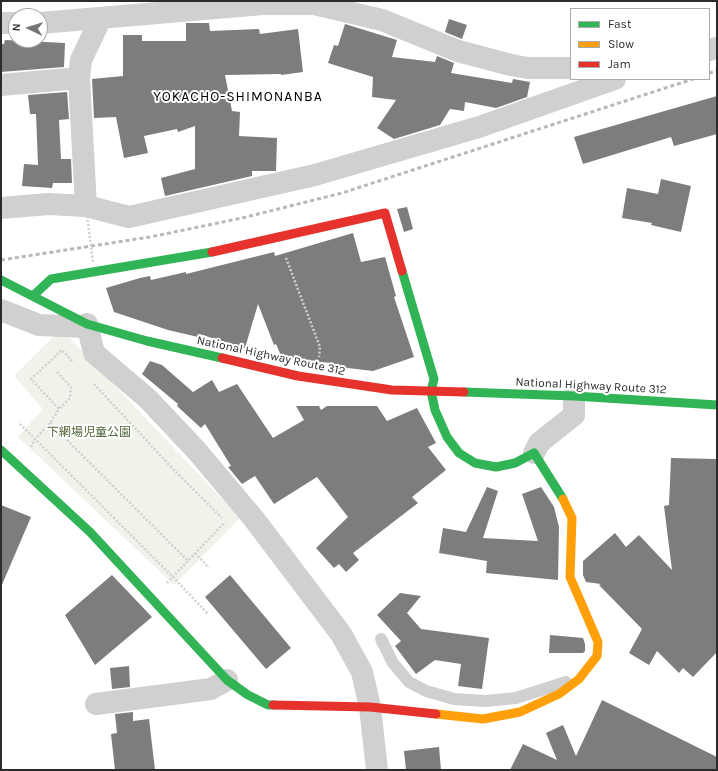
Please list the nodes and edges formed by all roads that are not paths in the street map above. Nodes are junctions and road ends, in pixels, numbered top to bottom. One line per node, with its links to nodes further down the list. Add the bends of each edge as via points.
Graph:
1 (101, 18): 2 (street); 3 (street, via 263,4 314,4 382,20 458,51 511,65 528,68); 4 (street, via 81,60)
2 (48, 22)
3 (570, 68)
4 (79, 78): 6 (street); 8 (street)
5 (612, 80): 8 (street, via 479,127 315,176 129,218)
6 (1, 86)
7 (1, 208): 8 (street, via 48,204)
8 (87, 211)
9 (1, 280): 10 (main road, National Highway Route 312)
10 (34, 295): 12 (main road, National Highway Route 312); 13 (main road, via 51,280 196,256 385,214 434,380)
11 (1, 310): 12 (street, via 39,325)
12 (87, 325): 13 (main road, National Highway Route 312, via 146,341 319,379 392,390); 22 (street, via 94,353 148,399 197,451 254,518 336,628 362,672)
13 (431, 391): 14 (main road, National Highway Route 312); 17 (main road, via 435,410 447,437 459,453 475,464 496,467 515,463)
14 (574, 396): 15 (main road, National Highway Route 312); 17 (street, via 574,415 539,443)
15 (717, 405)
16 (1, 450): 20 (main road, via 90,532)
17 (534, 453): 19 (main road, via 568,506 572,518 570,577 598,642 597,656)
18 (381, 639): 19 (lane, via 393,663 409,682 426,691 454,699 486,701 516,698 552,685)
19 (579, 679): 22 (main road, via 559,694 520,712 483,719)
20 (227, 680): 21 (street, via 211,689); 22 (main road, via 268,705)
21 (96, 704)
22 (370, 707): 23 (street)
23 (377, 770)

